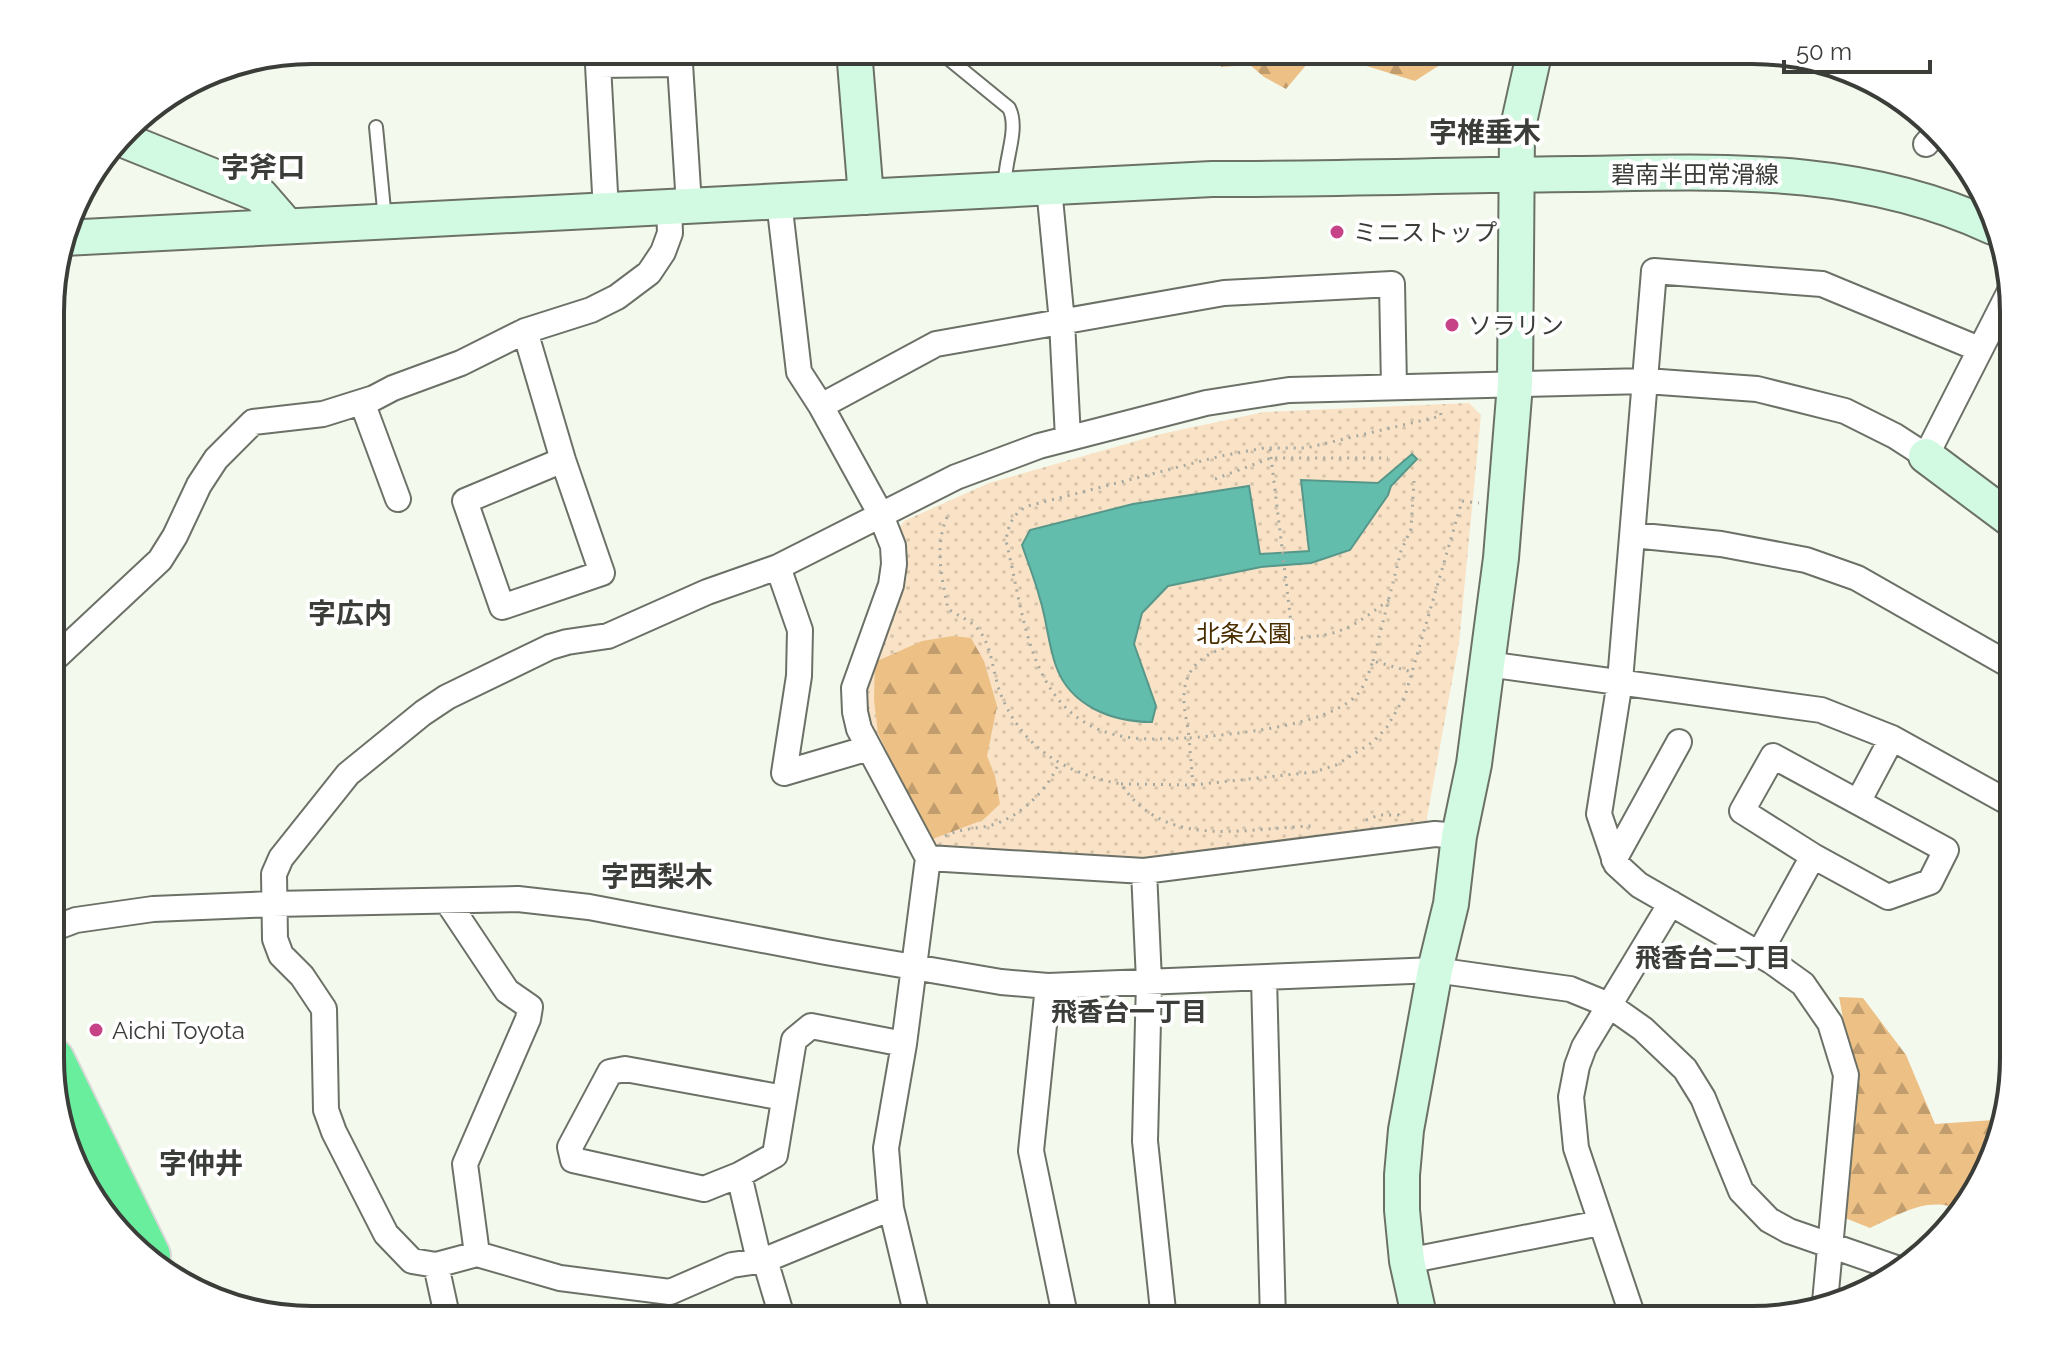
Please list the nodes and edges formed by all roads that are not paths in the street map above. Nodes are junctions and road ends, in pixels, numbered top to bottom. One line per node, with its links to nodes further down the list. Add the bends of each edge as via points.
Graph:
1 (858, 64): 9 (street)
2 (955, 64): 8 (lane, via 1013,115)
3 (1532, 64): 6 (street, via 1517,131)
4 (376, 127): 13 (lane)
5 (132, 143): 15 (street, via 260,195)
6 (1517, 175): 7 (street, 碧南半田常滑線, via 1212,179); 14 (street, 碧南半田常滑線, via 1802,175 1861,184); 22 (street)
7 (1049, 188): 8 (street, 碧南半田常滑線); 18 (street)
8 (1005, 190): 9 (street, 碧南半田常滑線)
9 (866, 197): 10 (street, 碧南半田常滑線)
10 (779, 201): 11 (street, 碧南半田常滑線); 25 (street, via 799,372)
11 (679, 206): 12 (street, 碧南半田常滑線); 12 (street, via 680,64 598,65); 19 (street, via 663,252 636,285 591,310)
12 (606, 211): 13 (street, 碧南半田常滑線)
13 (385, 221): 15 (street, 碧南半田常滑線)
14 (1983, 223)
15 (286, 225): 16 (street, 碧南半田常滑線)
16 (76, 237)
17 (1999, 312): 20 (street)
18 (1062, 322): 23 (street, via 1224,293 1392,284); 25 (street, via 936,344); 26 (street)
19 (525, 331): 24 (street); 28 (street)
20 (1979, 349): 21 (street, via 1822,284 1654,271); 27 (street)
21 (1646, 381): 22 (street); 27 (street, via 1757,389 1845,411); 32 (street)
22 (1515, 384): 23 (street); 36 (street)
23 (1394, 387): 26 (street, via 1233,397)
24 (362, 402): 29 (street); 34 (street, via 323,414 253,422 216,459 160,560)
25 (821, 406): 31 (street)
26 (1068, 438): 31 (street, via 956,477)
27 (1926, 456): 30 (street)
28 (563, 460): 28 (street, via 602,573 502,607 465,501)
29 (398, 499)
30 (1999, 511)
31 (880, 513): 33 (street); 40 (street, via 893,546 891,585 854,688 859,729)
32 (1633, 535): 35 (street, via 1806,560 1857,578); 37 (street)
33 (778, 567): 40 (street, via 800,630 799,676 784,773); 50 (street, via 608,636 550,647 423,713 348,774 323,804 281,858 274,874)
34 (64, 650)
35 (1999, 659)
36 (1487, 664): 37 (street); 43 (street)
37 (1620, 681): 38 (street, via 1821,710); 46 (street, via 1599,814)
38 (1892, 738): 41 (street); 42 (street)
39 (1679, 742): 46 (street)
40 (869, 748): 45 (street)
41 (1999, 797)
42 (1858, 802): 44 (street, via 1773,756 1742,811); 44 (street, via 1946,850 1930,882 1888,897)
43 (1459, 836): 47 (street, via 1403,837); 54 (street, via 1451,904)
44 (1813, 856): 52 (street)
45 (933, 858): 47 (street); 53 (street)
46 (1614, 860): 49 (street, via 1639,885)
47 (1144, 871): 56 (street)
48 (447, 901): 50 (street); 53 (street, via 518,899 589,907); 67 (street, via 507,991 530,1007 465,1164)
49 (1671, 903): 52 (street); 58 (street)
50 (273, 904): 51 (street, via 153,909); 70 (street, via 281,955 324,1009 326,1110 334,1132 386,1234 412,1261)
51 (64, 924)
52 (1759, 954): 66 (street, via 1803,984 1830,1023 1846,1075)
53 (913, 966): 57 (street); 59 (street)
54 (1435, 970): 55 (street); 58 (street, via 1570,989); 69 (street, via 1406,1130 1402,1175)
55 (1264, 978): 56 (street); 75 (street)
56 (1149, 981): 57 (street); 74 (street, via 1145,1141)
57 (1048, 986): 73 (street, via 1031,1151)
58 (1609, 1005): 64 (street, via 1584,1047 1571,1097 1576,1148); 66 (street, via 1685,1069 1703,1098 1741,1191 1769,1220)
59 (904, 1044): 61 (street, via 811,1026 794,1040); 63 (street, via 886,1148)
60 (66, 1088): 65 (highway)
61 (784, 1098): 62 (street, via 775,1155); 62 (street, via 625,1069 610,1072 570,1147 573,1160 704,1189)
62 (739, 1175): 68 (street)
63 (891, 1208): 68 (street); 80 (street)
64 (1600, 1223): 69 (street); 77 (street)
65 (136, 1232)
66 (1830, 1244): 71 (street); 72 (street)
67 (477, 1254): 68 (street, via 560,1278 670,1292 732,1265); 70 (street)
68 (762, 1260): 79 (street)
69 (1407, 1261): 76 (street)
70 (436, 1265): 78 (street)
71 (1888, 1265)
72 (1826, 1294)
73 (1063, 1305)
74 (1162, 1305)
75 (1273, 1305)
76 (1417, 1305)
77 (1629, 1305)
78 (445, 1306)
79 (778, 1306)
80 (914, 1306)

